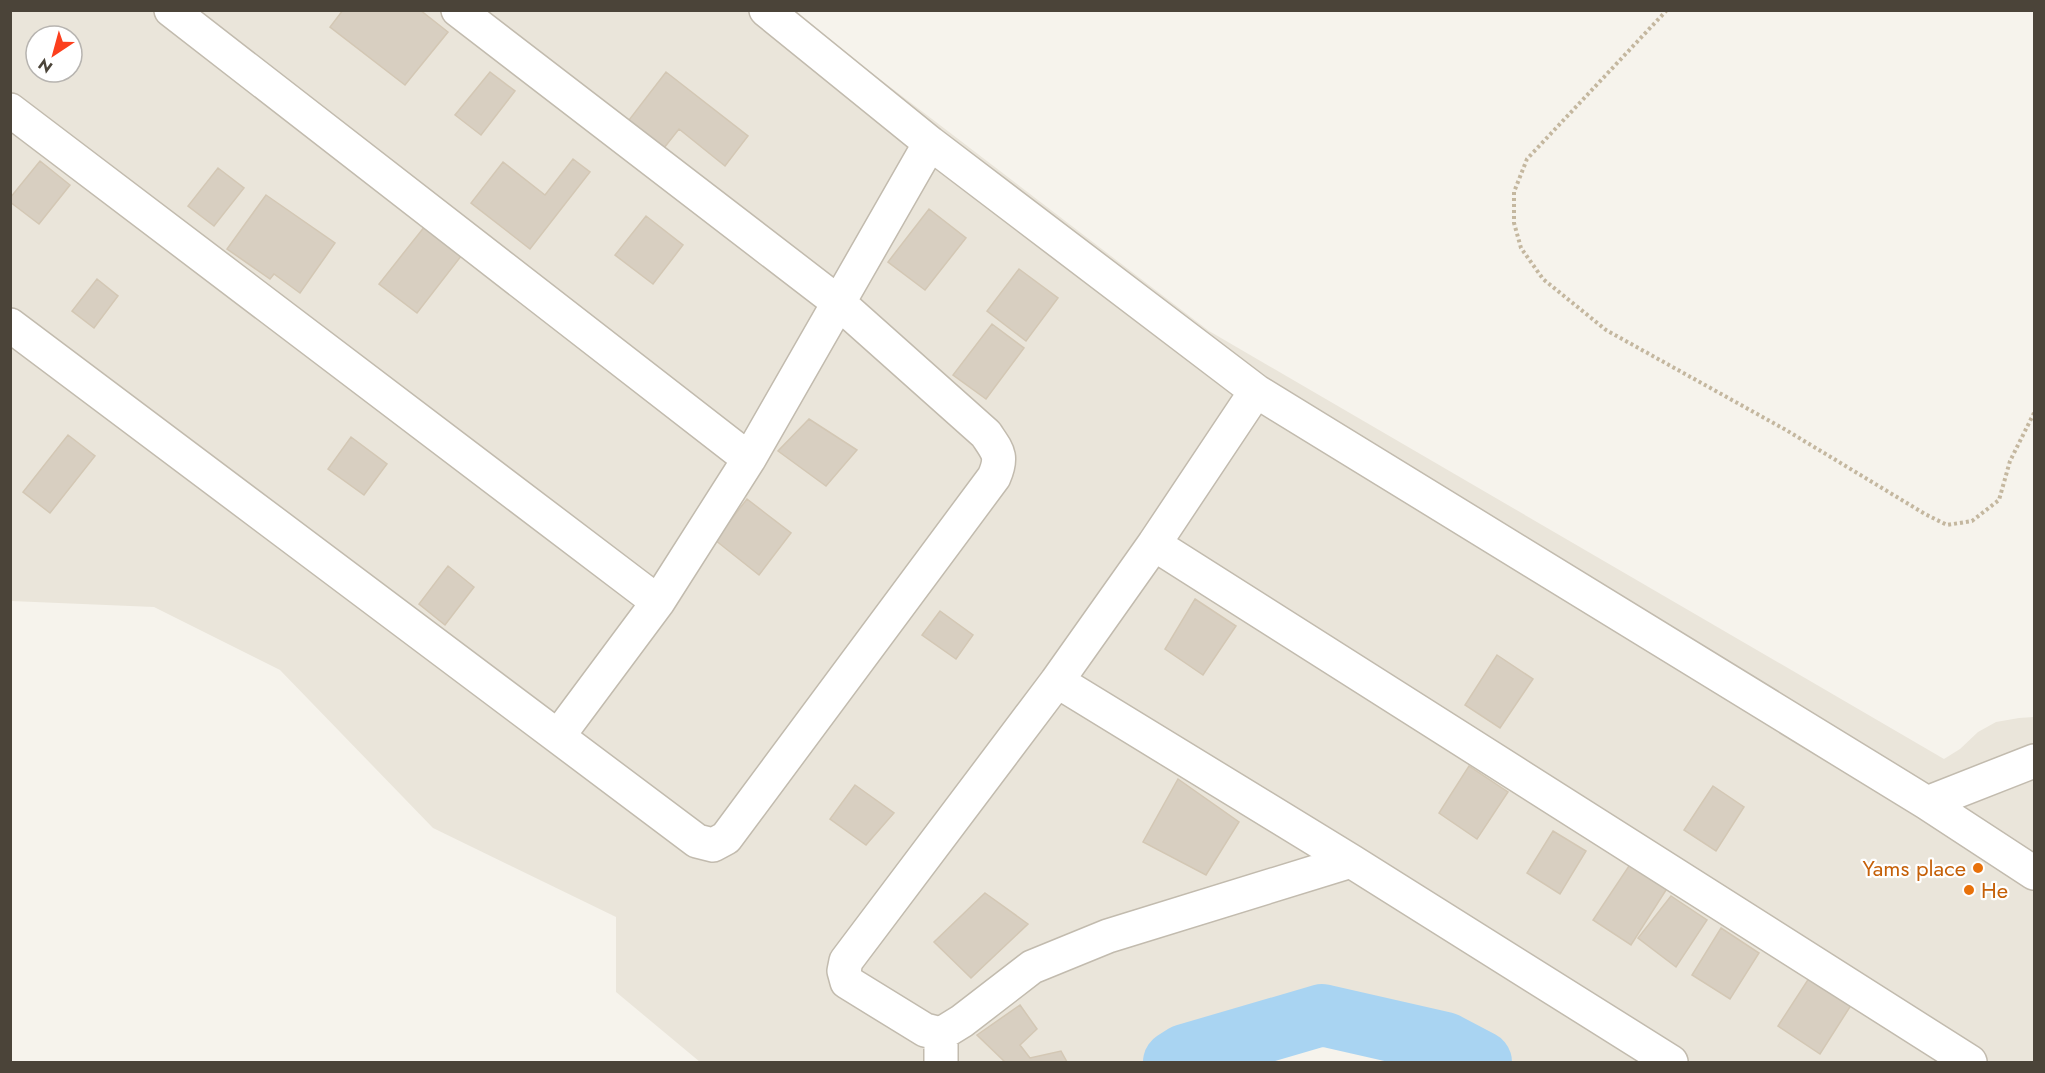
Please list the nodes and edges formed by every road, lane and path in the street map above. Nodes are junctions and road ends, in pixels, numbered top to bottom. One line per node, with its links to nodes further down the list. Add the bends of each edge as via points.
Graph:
1 (171, 10): 11 (street)
2 (458, 10): 7 (street)
3 (766, 10): 6 (street)
4 (1667, 10): 10 (path, via 1527,159 1514,192 1514,223 1521,248 1543,279 1606,330 1947,525 1972,521 1999,500 2010,461)
5 (10, 110): 13 (street)
6 (930, 143): 7 (street); 9 (street)
7 (839, 303): 11 (street); 15 (street, via 986,434 1000,463 994,477 726,838 713,845 697,841)
8 (10, 326): 15 (street)
9 (1256, 391): 12 (street); 17 (street)
10 (2034, 413)
11 (748, 459): 13 (street)
12 (1154, 544): 14 (street); 22 (street)
13 (658, 602): 15 (street)
14 (1057, 681): 18 (street); 20 (street, via 846,961 848,982 925,1030)
15 (559, 735)
16 (2034, 761): 17 (street)
17 (1928, 803): 19 (street)
18 (1350, 861): 20 (street, via 1108,936 1032,967 962,1021); 21 (street)
19 (2034, 873)
20 (941, 1048)
21 (1671, 1062)
22 (1970, 1062)

